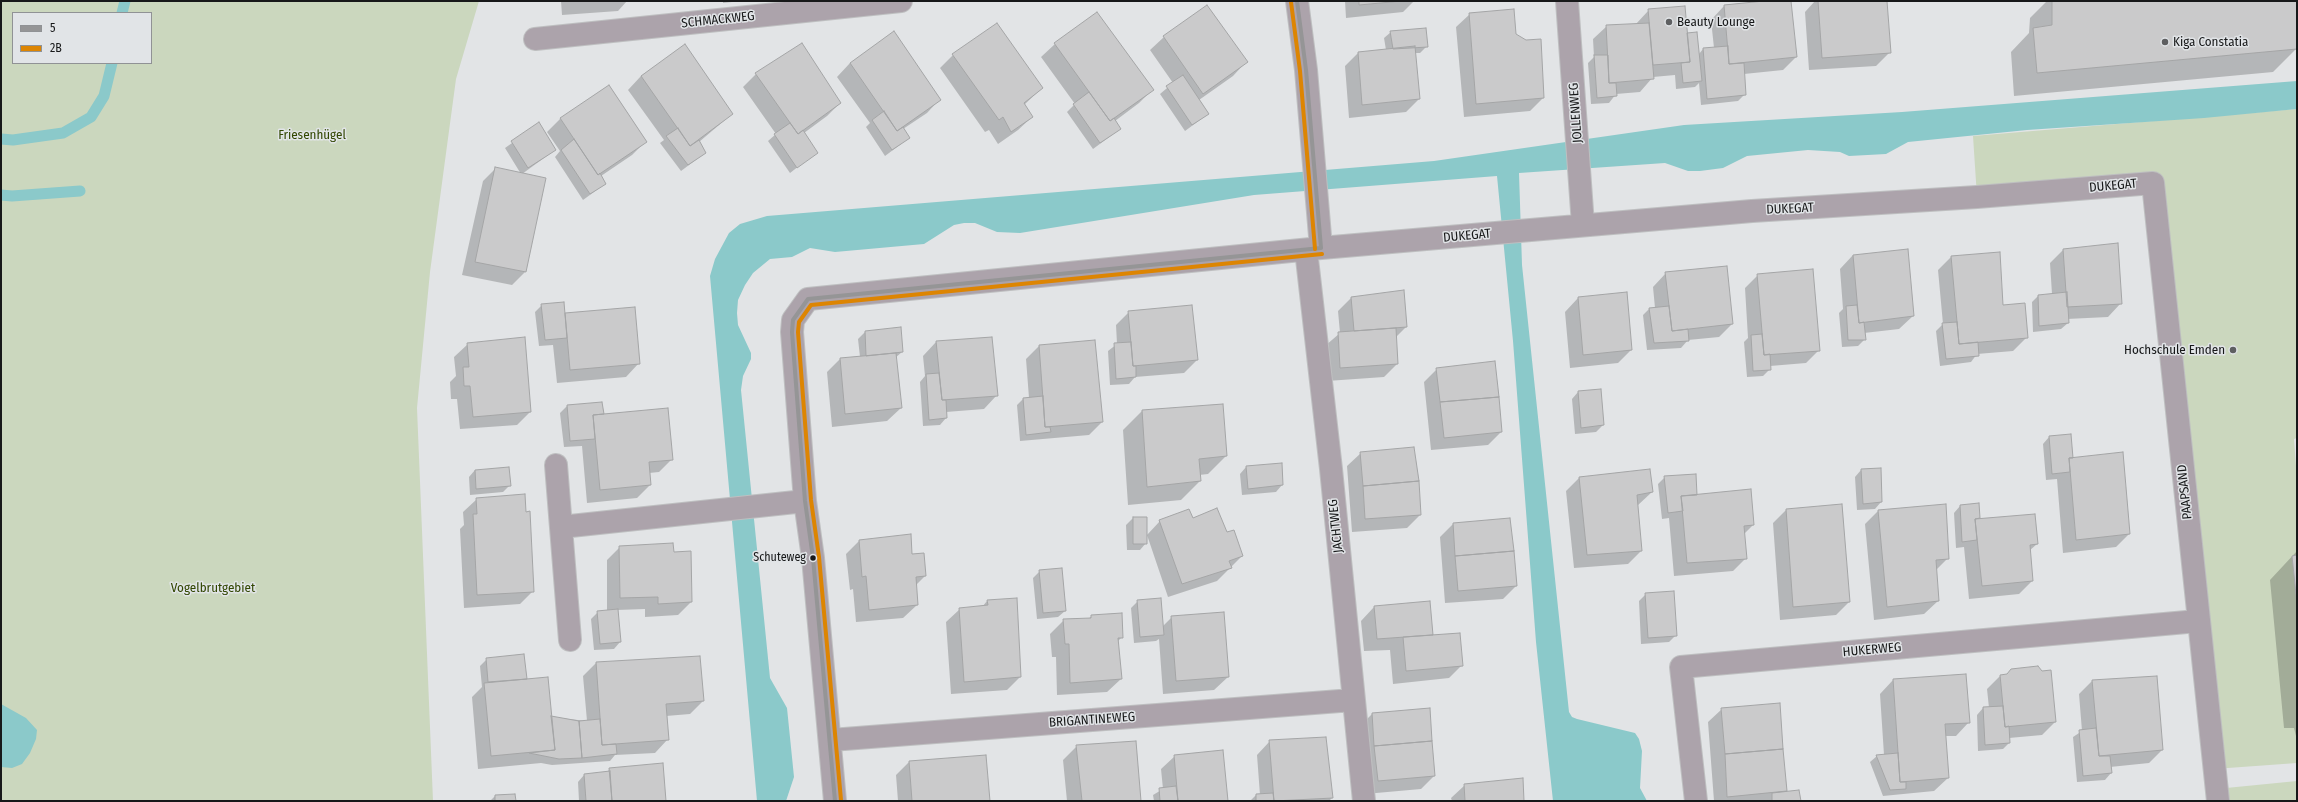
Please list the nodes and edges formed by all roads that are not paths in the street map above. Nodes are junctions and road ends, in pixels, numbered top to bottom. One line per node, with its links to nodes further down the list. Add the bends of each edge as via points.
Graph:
1 (902, 1): 4 (street, SCHMACKWEG)
2 (1297, 1): 7 (street, JACHTWEG, via 1306,70 1317,202)
3 (1567, 1): 6 (street, JOLLENWEG)
4 (535, 39)
5 (2153, 183): 6 (street, DUKEGAT); 11 (street, PAAPSAND)
6 (1583, 225): 7 (street, DUKEGAT)
7 (1313, 249): 9 (street, DUKEGAT, via 808,299 793,320 792,332); 13 (street, JACHTWEG)
8 (556, 465): 10 (street)
9 (805, 501): 10 (street); 14 (street)
10 (561, 527): 12 (street)
11 (2198, 621): 17 (street, HUKERWEG, via 1681,667); 18 (street, PAAPSAND)
12 (570, 640)
13 (1353, 700): 14 (street, BRIGANTINEWEG); 16 (street, JACHTWEG)
14 (831, 740): 15 (street)
15 (835, 801)
16 (1364, 801)
17 (1696, 801)
18 (2218, 801)

